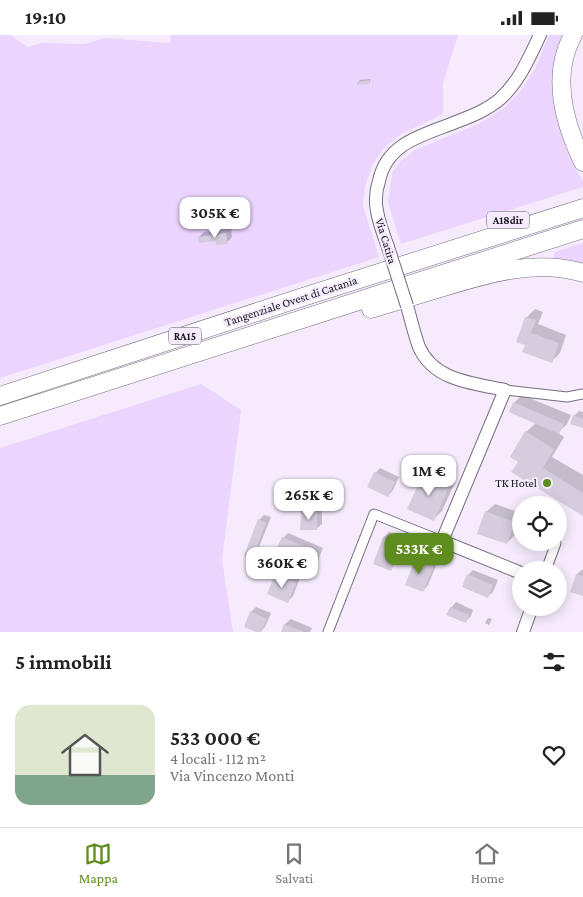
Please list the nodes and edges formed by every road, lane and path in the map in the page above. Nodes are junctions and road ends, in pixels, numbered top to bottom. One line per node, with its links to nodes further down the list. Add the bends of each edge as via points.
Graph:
1 (540, 35): 12 (street, Via Catira, bridge, via 517,80 500,99 482,112 409,141 394,151 376,191 377,210 419,347 425,357 432,366 451,377)
2 (573, 35): 5 (highway, via 563,65 562,92 567,122)
3 (583, 42): 4 (highway, via 574,68 573,91)
4 (583, 133)
5 (583, 162)
6 (583, 195): 9 (highway, A18dir, via 506,221)
7 (583, 208): 9 (highway, Tangenziale Ovest di Catania / RA15)
8 (583, 229): 11 (highway, Tangenziale Ovest di Catania / RA15)
9 (437, 255): 14 (highway, Tangenziale Ovest di Catania / RA15)
10 (583, 273): 11 (highway, via 545,267 510,270 329,322)
11 (280, 326): 15 (highway, Tangenziale Ovest di Catania / RA15)
12 (505, 390): 13 (street, Via Catira, via 567,397); 16 (street)
13 (583, 394)
14 (0, 396)
15 (0, 415)
16 (442, 541): 17 (street); 19 (street, via 374,514)
17 (512, 569)
18 (529, 616): 20 (street)
19 (328, 632)
20 (523, 632)

